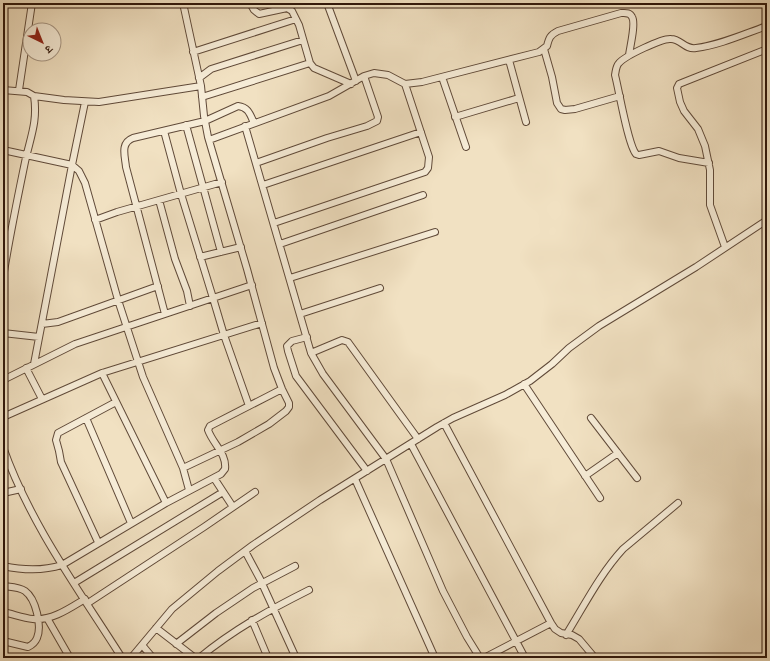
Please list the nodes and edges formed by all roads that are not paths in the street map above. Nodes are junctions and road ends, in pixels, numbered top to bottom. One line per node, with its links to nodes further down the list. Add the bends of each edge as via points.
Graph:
1 (32, 3): 21 (street)
2 (183, 3): 10 (street)
3 (250, 3): 5 (street, via 259,14 289,8)
4 (327, 3): 17 (street)
5 (296, 19): 7 (street); 10 (street)
6 (767, 26): 11 (street, via 696,48 686,47 671,39)
7 (303, 40): 13 (street); 16 (street, via 211,69)
8 (544, 49): 11 (street, via 548,38 558,31 626,13 633,17); 12 (street); 23 (street, via 557,103 561,109 575,109)
9 (767, 49): 40 (street, via 679,84 677,88 680,102 702,137)
10 (193, 52): 16 (street)
11 (629, 55): 23 (street, via 616,68)
12 (508, 60): 15 (street); 25 (street)
13 (310, 63): 17 (street, via 318,70); 24 (street)
14 (364, 76): 17 (street); 18 (street, via 374,72 380,73); 39 (street, via 378,117 377,121)
15 (442, 77): 18 (street); 27 (street)
16 (199, 78): 19 (street)
17 (353, 82): 30 (street, via 314,102)
18 (406, 84): 34 (street)
19 (200, 86): 24 (street); 26 (street)
20 (3, 90): 21 (street)
21 (19, 90): 22 (street)
22 (34, 96): 26 (street); 38 (street, via 35,120)
23 (620, 96): 40 (street, via 636,154 659,151 679,158)
24 (202, 97): 28 (street)
25 (519, 98): 27 (street); 29 (street)
26 (85, 102): 41 (street)
27 (456, 116): 36 (street)
28 (205, 121): 30 (street, via 243,106 249,111); 31 (street); 35 (street)
29 (526, 122)
30 (254, 123): 32 (street)
31 (186, 126): 33 (street); 44 (street)
32 (245, 126): 35 (street); 39 (street)
33 (164, 131): 45 (street); 48 (street, via 133,138 125,144 126,167)
34 (421, 132): 43 (street); 51 (street, via 429,157 425,172)
35 (209, 140): 42 (street)
36 (466, 147)
37 (3, 150): 38 (street)
38 (26, 156): 41 (street); 58 (street)
39 (256, 163): 43 (street)
40 (709, 163): 55 (street, via 710,205)
41 (72, 165): 49 (street, via 82,176); 69 (street)
42 (222, 182): 44 (street); 54 (street)
43 (263, 185): 51 (street)
44 (203, 187): 45 (street); 56 (street)
45 (181, 194): 47 (street); 57 (street)
46 (423, 195): 53 (street)
47 (159, 200): 48 (street); 65 (street)
48 (136, 206): 49 (street); 60 (street)
49 (95, 220): 64 (street)
50 (767, 220): 55 (street)
51 (274, 223): 53 (street)
52 (435, 232): 59 (street)
53 (280, 244): 59 (street)
54 (241, 247): 56 (street); 61 (street)
55 (725, 247): 81 (street, via 599,326)
56 (221, 252): 57 (street)
57 (200, 257): 63 (street)
58 (3, 278)
59 (290, 278): 67 (street)
60 (158, 286): 64 (street); 66 (street)
61 (252, 286): 63 (street); 68 (street)
62 (380, 288): 67 (street)
63 (213, 298): 65 (street); 72 (street)
64 (118, 300): 69 (street, via 58,322); 70 (street)
65 (190, 306): 66 (street)
66 (165, 314): 70 (street)
67 (300, 314): 74 (street)
68 (262, 323): 72 (street); 82 (street)
69 (42, 324): 73 (street)
70 (126, 327): 76 (street); 77 (street, via 75,344)
71 (3, 333): 73 (street)
72 (224, 335): 76 (street); 85 (street)
73 (40, 337): 77 (street)
74 (307, 337): 75 (street); 97 (street, via 292,341 288,346 296,376)
75 (311, 353): 90 (street, via 342,340 348,342); 95 (street, via 323,374)
76 (138, 362): 79 (street); 96 (street, via 145,384)
77 (34, 364): 78 (street)
78 (26, 368): 80 (street); 83 (street)
79 (102, 373): 83 (street); 84 (street)
80 (3, 380)
81 (524, 384): 89 (street); 98 (street)
82 (282, 389): 85 (street); 93 (street, via 289,403 286,411 269,424)
83 (42, 399): 86 (street)
84 (116, 402): 87 (street); 108 (street)
85 (249, 406): 93 (street, via 210,426 208,430)
86 (3, 417)
87 (86, 418): 111 (street); 112 (street, via 58,433 56,440 63,468)
88 (592, 418): 94 (street)
89 (444, 423): 90 (street); 127 (street)
90 (418, 439): 91 (street)
91 (411, 444): 95 (street); 131 (street)
92 (3, 447): 102 (street)
93 (220, 451): 96 (street); 99 (street, via 225,469)
94 (618, 453): 98 (street); 100 (street)
95 (386, 459): 97 (street); 143 (street, via 443,591)
96 (183, 468): 103 (street)
97 (367, 471): 101 (street)
98 (585, 476): 107 (street)
99 (214, 478): 103 (street); 104 (street)
100 (637, 478)
101 (355, 479): 113 (street); 142 (street)
102 (21, 489): 106 (street); 114 (street)
103 (189, 490): 108 (street)
104 (223, 492): 110 (street); 117 (street)
105 (255, 492): 110 (street)
106 (3, 493)
107 (600, 498)
108 (166, 502): 111 (street)
109 (678, 503): 129 (street, via 617,556)
110 (233, 506): 121 (street)
111 (131, 523): 112 (street)
112 (98, 542): 114 (street)
113 (245, 551): 118 (street); 128 (street, via 189,594)
114 (62, 564): 115 (street, via 39,570); 117 (street)
115 (3, 566)
116 (295, 566): 118 (street)
117 (74, 583): 121 (street)
118 (262, 583): 122 (street); 132 (street, via 216,613)
119 (3, 586): 125 (street, via 26,592)
120 (308, 590): 122 (street)
121 (86, 601): 124 (street); 135 (street)
122 (274, 608): 126 (street); 141 (street)
123 (3, 612): 125 (street)
124 (47, 618): 125 (street); 134 (street)
125 (38, 619): 130 (street, via 37,639 33,644 28,647)
126 (252, 620): 139 (street); 140 (street)
127 (551, 623): 129 (street, via 555,629); 131 (street)
128 (156, 628): 132 (street); 133 (street)
129 (566, 635): 146 (street, via 579,639)
130 (3, 642)
131 (515, 642): 144 (street); 145 (street)
132 (176, 644): 138 (street)
133 (142, 645): 136 (street); 137 (street)
134 (70, 658)
135 (122, 658)
136 (131, 658)
137 (153, 658)
138 (195, 658)
139 (199, 658)
140 (268, 658)
141 (296, 658)
142 (435, 658)
143 (480, 658)
144 (484, 658)
145 (525, 658)
146 (595, 658)

